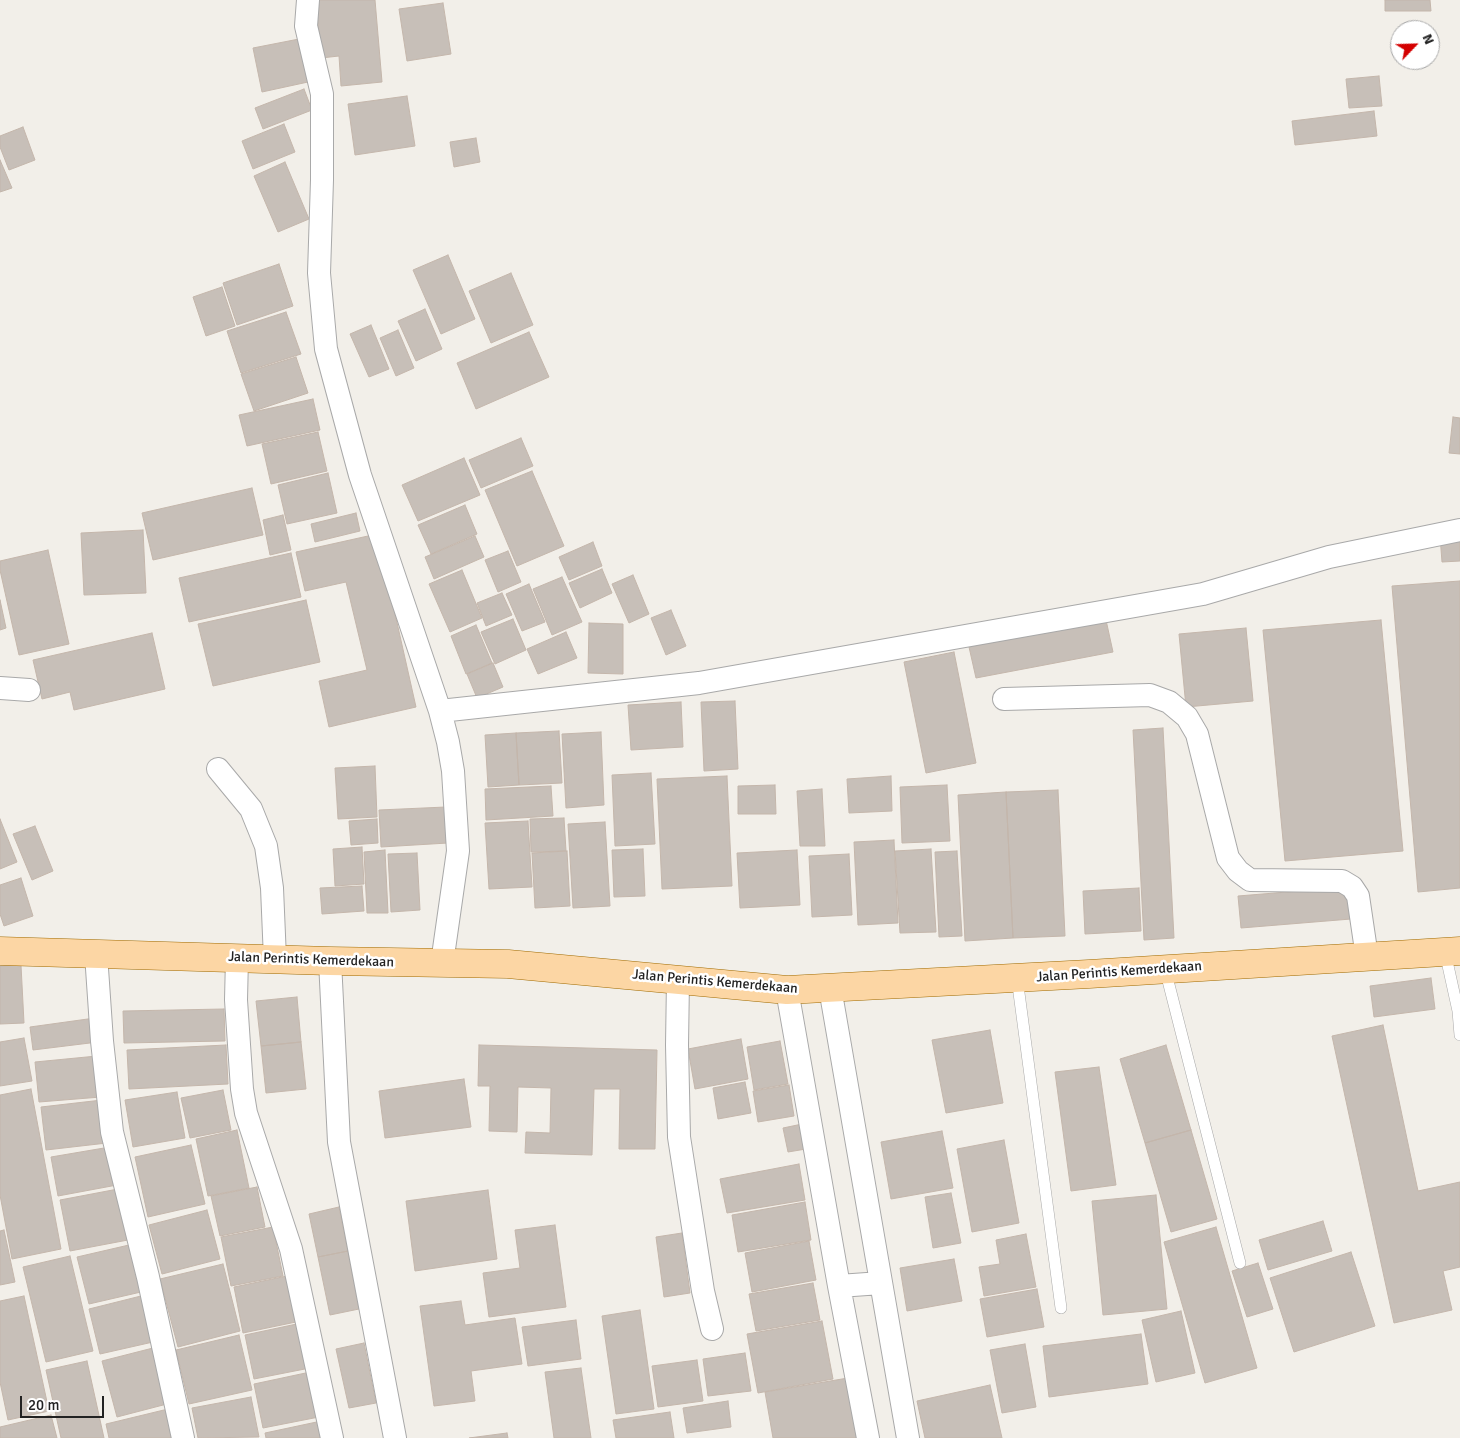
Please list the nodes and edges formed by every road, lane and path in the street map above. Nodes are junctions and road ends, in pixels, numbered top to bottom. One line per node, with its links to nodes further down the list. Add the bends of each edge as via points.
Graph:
1 (308, 0): 6 (street, via 306,26 322,94 319,273 326,349 360,475)
2 (1460, 530): 6 (street, via 1328,557 1194,596 699,683)
3 (0, 688): 4 (street)
4 (29, 690)
5 (1004, 699): 11 (street, via 1150,695 1169,702 1187,717 1198,734 1228,858 1238,872 1250,880 1342,881 1352,887 1358,896)
6 (440, 711): 15 (street, via 453,771 458,851)
7 (218, 769): 13 (street, via 251,809 266,846 272,888)
8 (1453, 951): 11 (main road, Jalan Perintis Kemerdekaan); 21 (lane)
9 (0, 952): 10 (main road, Jalan Perintis Kemerdekaan)
10 (96, 954): 12 (main road, Jalan Perintis Kemerdekaan); 27 (street, via 112,1132)
11 (1367, 957): 16 (main road, Jalan Perintis Kemerdekaan)
12 (238, 958): 13 (main road, Jalan Perintis Kemerdekaan); 28 (street, via 236,1000 246,1113 291,1249)
13 (275, 960): 14 (main road, Jalan Perintis Kemerdekaan)
14 (330, 961): 15 (main road, Jalan Perintis Kemerdekaan); 29 (street, via 339,1142)
15 (442, 964): 18 (main road, Jalan Perintis Kemerdekaan, via 508,964)
16 (1165, 969): 17 (main road, Jalan Perintis Kemerdekaan); 22 (lane)
17 (1017, 978): 19 (main road, Jalan Perintis Kemerdekaan); 25 (lane)
18 (678, 980): 20 (main road, Jalan Perintis Kemerdekaan); 26 (street, via 679,1137)
19 (830, 988): 20 (main road, Jalan Perintis Kemerdekaan); 23 (street)
20 (787, 990): 24 (street)
21 (1460, 1035)
22 (1240, 1263)
23 (881, 1283): 24 (street); 31 (street)
24 (839, 1286): 30 (street)
25 (1061, 1308)
26 (712, 1329)
27 (183, 1438)
28 (332, 1438)
29 (395, 1438)
30 (868, 1438)
31 (908, 1438)

